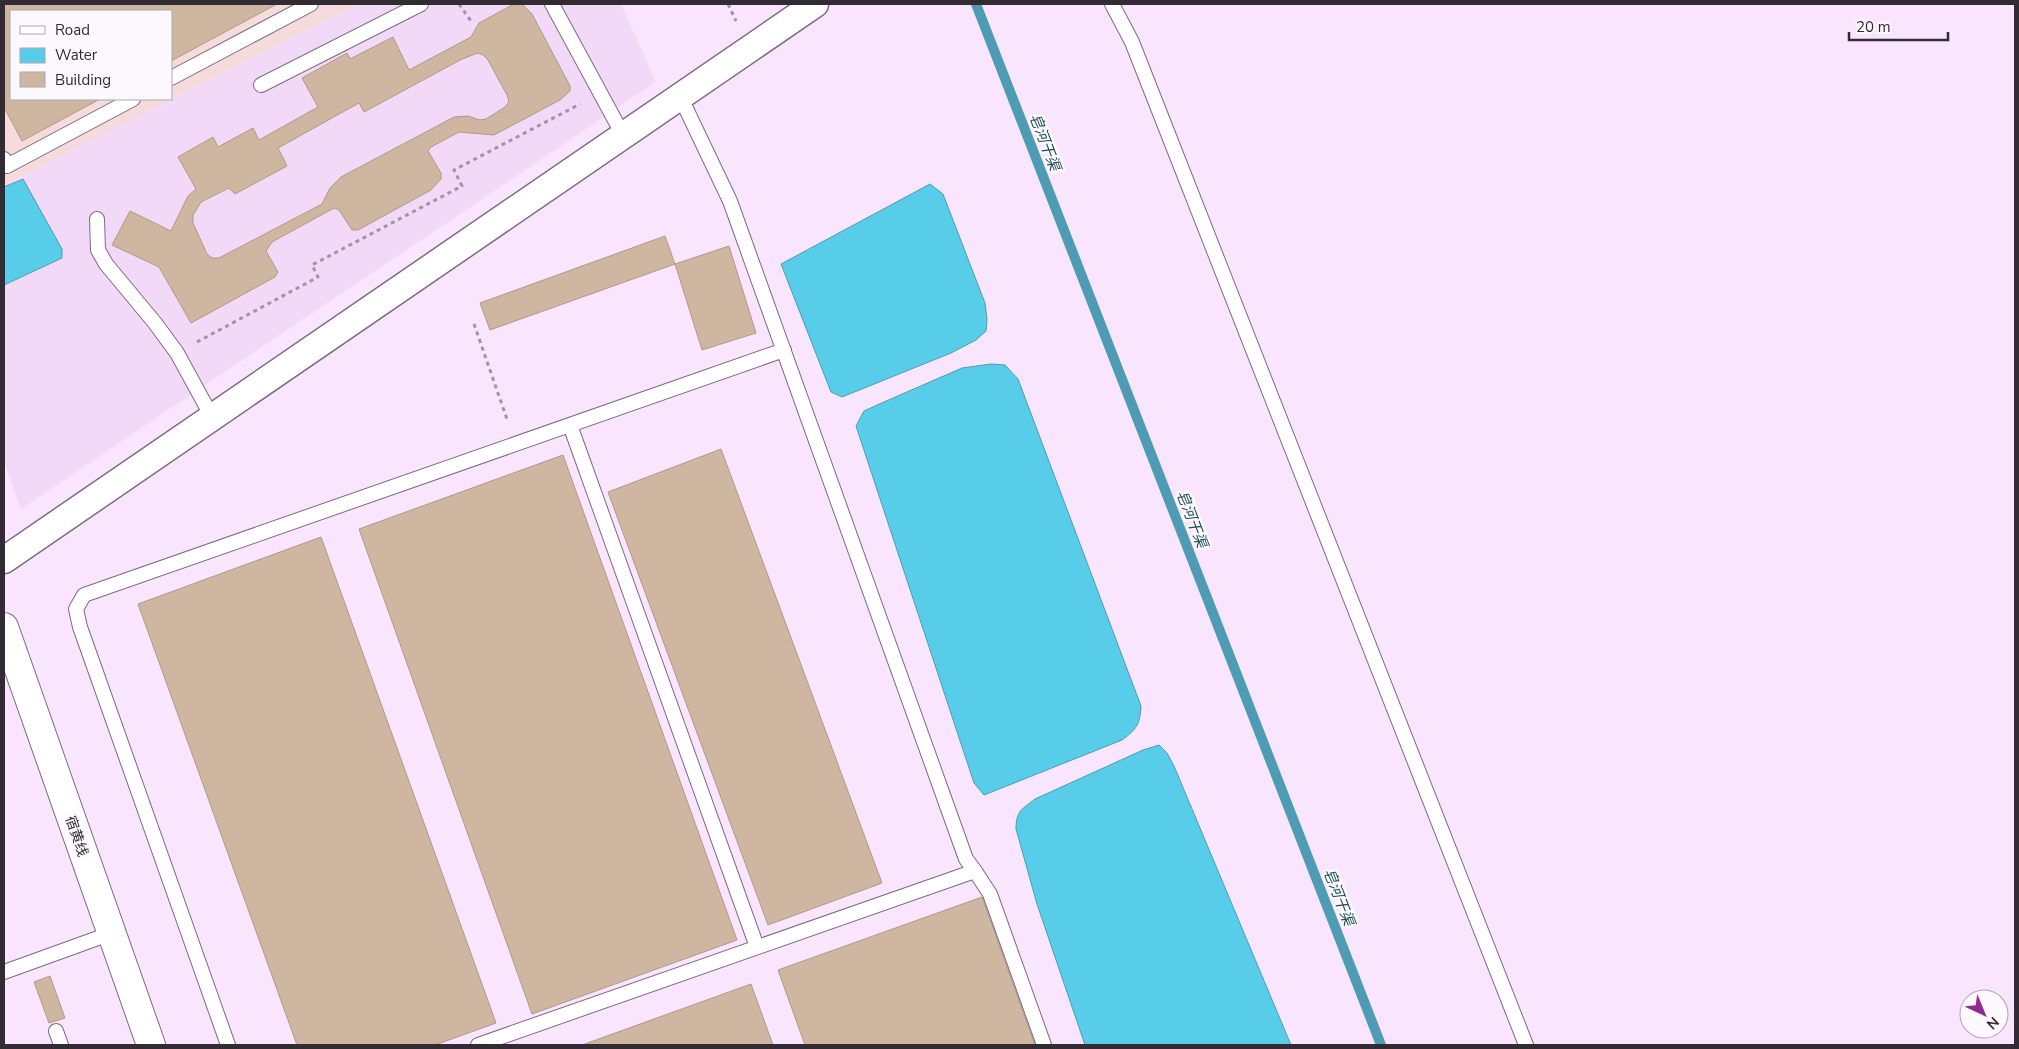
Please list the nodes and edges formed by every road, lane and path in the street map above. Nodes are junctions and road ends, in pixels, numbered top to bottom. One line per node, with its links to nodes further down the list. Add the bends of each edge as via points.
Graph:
1 (311, 4): 8 (lane)
2 (421, 4): 9 (lane)
3 (459, 4): 7 (path)
4 (552, 4): 10 (lane)
5 (815, 4): 11 (street)
6 (1112, 4): 34 (lane, via 1135,51)
7 (470, 22)
8 (172, 77)
9 (261, 86)
10 (600, 93): 13 (lane); 18 (path, via 454,170 462,186 312,265 318,277)
11 (680, 96): 13 (street); 17 (lane, via 730,201)
12 (131, 100): 14 (lane, via 7,166)
13 (623, 135): 19 (street)
14 (4, 159)
15 (97, 219): 18 (lane, via 98,250 106,264)
16 (474, 324): 21 (path)
17 (784, 350): 20 (lane); 24 (lane, via 966,859)
18 (177, 353): 19 (lane)
19 (212, 417): 22 (street)
20 (570, 425): 21 (lane); 26 (lane)
21 (516, 444): 31 (lane, via 84,596 76,609 83,637)
22 (4, 560)
23 (4, 627): 25 (main road, 宿黄线)
24 (974, 871): 26 (lane); 33 (lane, via 990,894)
25 (112, 933): 27 (lane); 30 (main road, 宿黄线)
26 (757, 947): 32 (lane)
27 (4, 972)
28 (56, 1031): 29 (lane)
29 (61, 1045)
30 (151, 1045)
31 (228, 1045)
32 (478, 1045)
33 (1044, 1045)
34 (1526, 1045)

